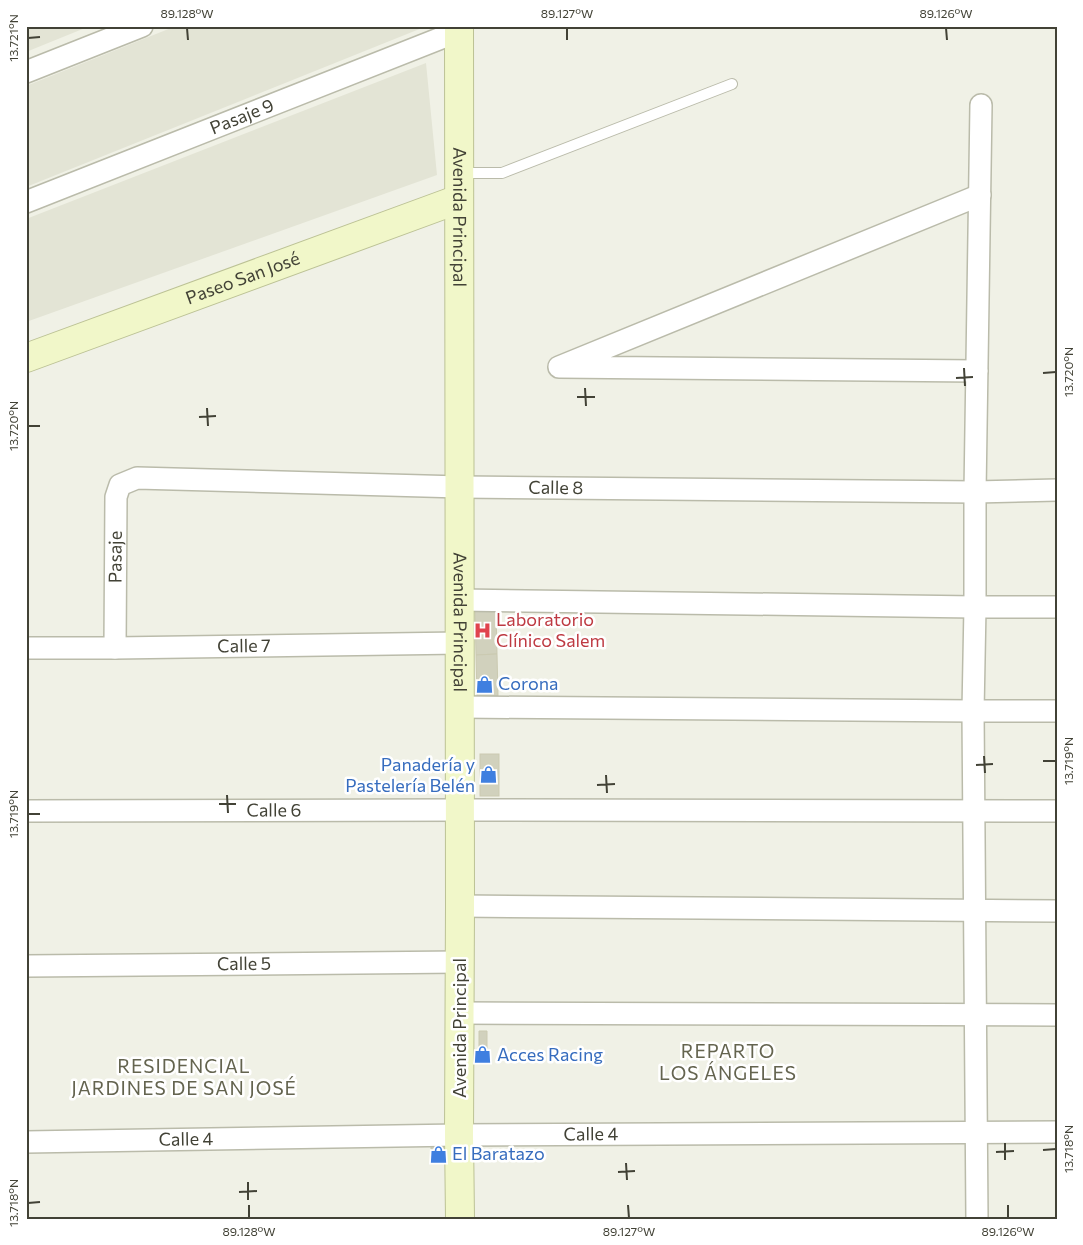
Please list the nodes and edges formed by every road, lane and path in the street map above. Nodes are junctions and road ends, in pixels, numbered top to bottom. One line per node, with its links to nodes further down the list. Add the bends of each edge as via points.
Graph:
1 (142, 26): 3 (street)
2 (459, 29): 6 (street, Avenida Principal); 9 (street, Pasaje 9)
3 (26, 72)
4 (732, 84): 6 (lane, via 502,173)
5 (981, 104): 7 (street)
6 (460, 173): 8 (street, Avenida Principal)
7 (980, 195): 11 (street); 11 (street, via 559,367)
8 (459, 199): 10 (street, Paseo San José); 13 (street, Avenida Principal)
9 (26, 202)
10 (26, 358)
11 (977, 371): 15 (street)
12 (137, 478): 13 (street, Calle 8); 21 (street, Pasaje, via 120,486 116,497)
13 (460, 487): 15 (street, Calle 8); 16 (street, Avenida Principal)
14 (1057, 490): 15 (street, Calle 8)
15 (975, 492): 17 (street)
16 (460, 600): 17 (street); 19 (street, Avenida Principal)
17 (975, 607): 18 (street); 23 (street)
18 (1057, 607)
19 (460, 643): 21 (street, Calle 7); 22 (street, Avenida Principal)
20 (26, 648): 21 (street, Calle 7)
21 (115, 648)
22 (460, 707): 23 (street); 25 (street, Avenida Principal)
23 (973, 711): 24 (street); 27 (street)
24 (1057, 711)
25 (460, 810): 26 (street, Calle 6); 27 (street, Calle 6); 29 (street, Avenida Principal)
26 (26, 811)
27 (974, 811): 28 (street, Calle 6); 30 (street)
28 (1057, 811)
29 (460, 906): 30 (street); 32 (street, Avenida Principal)
30 (976, 911): 31 (street); 35 (street)
31 (1057, 911)
32 (460, 962): 33 (street, Calle 5); 34 (street, Avenida Principal)
33 (26, 966)
34 (460, 1013): 35 (street); 39 (street, Avenida Principal)
35 (976, 1015): 36 (street); 38 (street)
36 (1057, 1015)
37 (1057, 1132): 38 (street, Calle 4)
38 (976, 1133): 39 (street, Calle 4); 42 (street)
39 (459, 1135): 40 (street, Calle 4); 41 (street, Avenida Principal)
40 (26, 1142)
41 (460, 1219)
42 (977, 1219)

